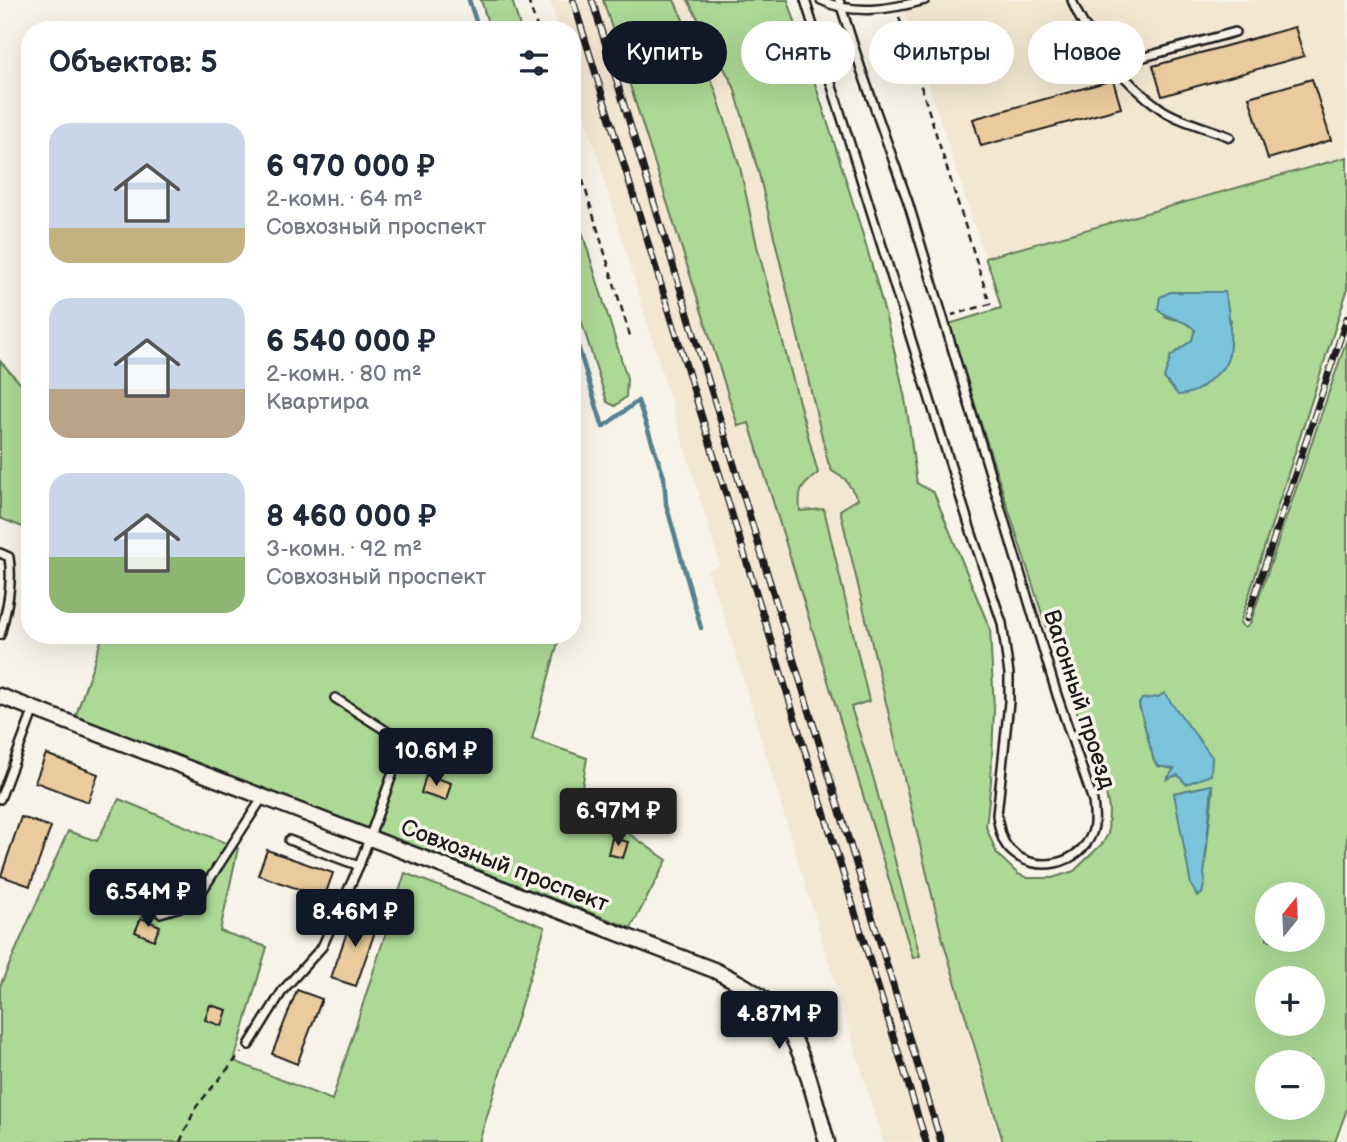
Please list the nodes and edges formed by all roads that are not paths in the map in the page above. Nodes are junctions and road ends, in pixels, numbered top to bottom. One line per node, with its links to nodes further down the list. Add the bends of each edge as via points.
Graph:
1 (806, 0): 5 (lane, Вагонный проезд, via 1002,623 1009,702 997,815 1000,833 1010,850 1025,860 1055,864 1083,848 1092,833 1093,800 908,202)
2 (821, 0): 5 (lane)
3 (925, 0): 5 (lane, via 896,8)
4 (1072, 0): 6 (lane)
5 (840, 4)
6 (1084, 21)
7 (1235, 32): 8 (lane)
8 (1145, 57)
9 (1132, 84): 10 (lane, via 1161,110)
10 (1230, 137)
11 (0, 553): 12 (lane, via 9,557 11,570)
12 (0, 635)
13 (0, 696): 15 (street, Совхозный проспект)
14 (335, 698): 18 (lane, via 388,732 395,767)
15 (34, 709): 16 (street, Совхозный проспект); 17 (lane)
16 (263, 797): 18 (street, Совхозный проспект); 21 (lane, via 200,894 184,906)
17 (0, 799)
18 (369, 837): 20 (lane); 23 (street, Совхозный проспект, via 745,986 771,1006 789,1029)
19 (289, 839): 20 (lane)
20 (359, 866): 22 (lane, via 322,947 283,990)
21 (160, 913)
22 (249, 1045)
23 (827, 1142)

